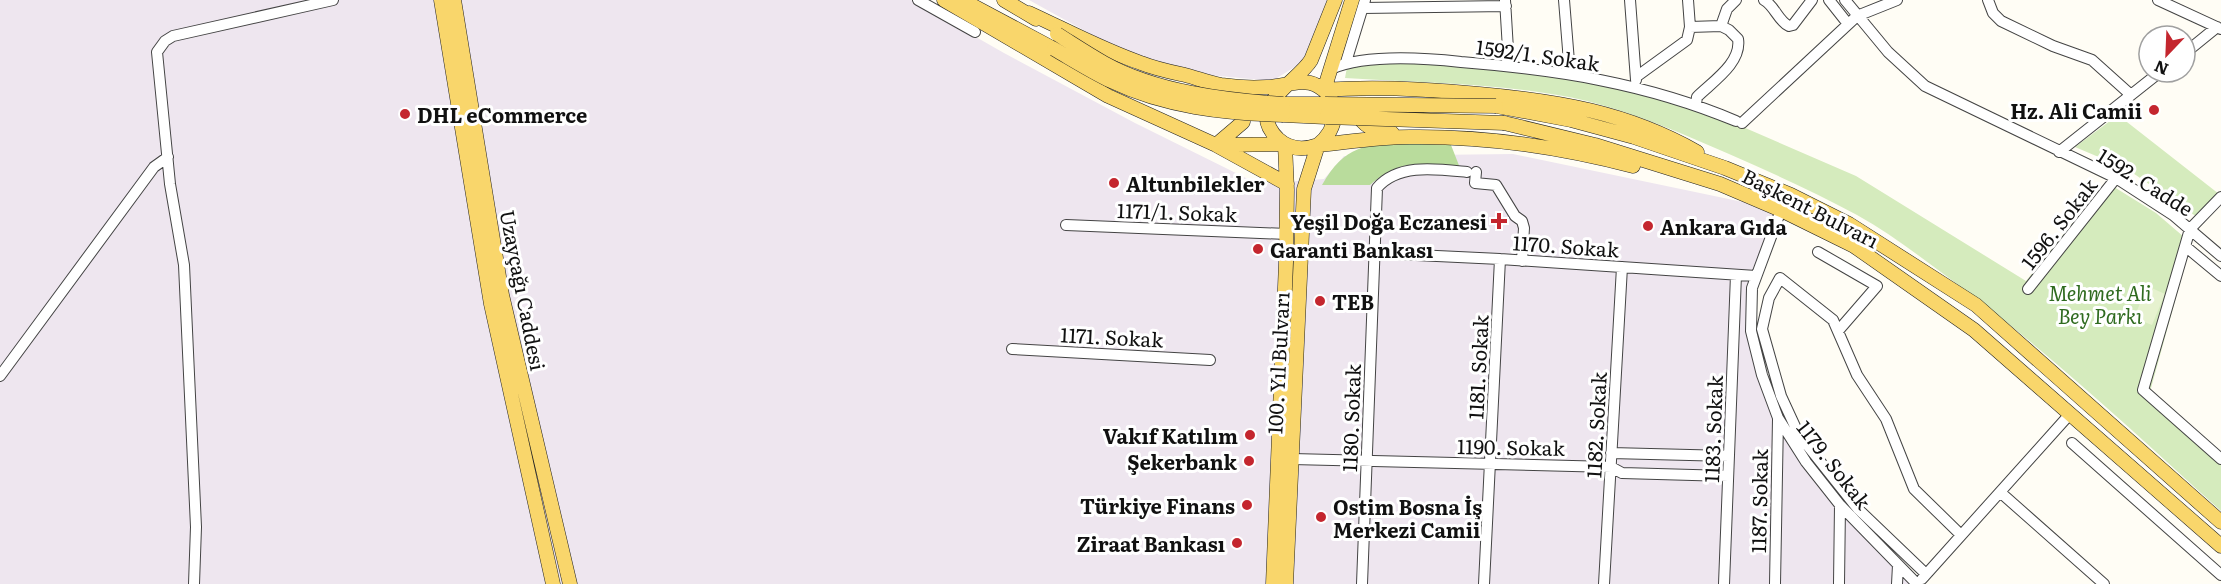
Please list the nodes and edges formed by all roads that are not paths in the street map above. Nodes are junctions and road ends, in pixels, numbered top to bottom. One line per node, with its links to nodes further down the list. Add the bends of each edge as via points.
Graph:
1 (333, 0): 48 (street, via 165,41 156,57)
2 (441, 0): 94 (main road, Uzayçağı Caddesi, via 491,304)
3 (454, 0): 95 (main road, Uzayçağı Caddesi, via 502,295)
4 (918, 0): 28 (street)
5 (944, 0): 45 (main road, via 1108,96)
6 (962, 0): 42 (main road, bridge, via 1112,81 1148,95 1201,109)
7 (1004, 0): 22 (main road)
8 (1335, 0): 37 (main road, via 1311,60)
9 (1564, 0): 33 (street)
10 (1630, 0): 34 (street)
11 (1688, 0): 26 (street)
12 (1736, 0): 25 (street, via 1727,9)
13 (1764, 0): 14 (street, via 1789,26)
14 (1812, 0)
15 (1829, 0): 24 (street)
16 (1845, 0): 23 (street, 1592. Cadde)
17 (1898, 0): 23 (street)
18 (1988, 0): 39 (street, via 2001,21 2092,60)
19 (2158, 0): 27 (street)
20 (1360, 3): 21 (street); 30 (street); 32 (main road)
21 (1505, 3): 31 (street)
22 (1029, 13): 36 (main road, via 1144,64); 42 (main road, bridge, via 1106,64 1154,83)
23 (1857, 16): 24 (street); 47 (street, 1592. Cadde, via 1898,62 1929,89)
24 (1848, 24): 41 (street, 1592/1. Sokak, via 1739,122)
25 (1721, 26): 26 (street); 41 (street, via 1738,39 1738,52 1697,97)
26 (1690, 27): 34 (street, via 1687,40)
27 (2219, 28): 29 (street)
28 (975, 32)
29 (2197, 44)
30 (1346, 63): 31 (street, 1592/1. Sokak, via 1421,58); 32 (street, 1592/1. Sokak)
31 (1509, 66): 33 (street, 1592/1. Sokak)
32 (1331, 69): 40 (main road)
33 (1570, 74): 34 (street, 1592/1. Sokak)
34 (1636, 82): 41 (street, 1592/1. Sokak)
35 (2145, 84): 39 (street)
36 (1227, 85): 37 (main road); 45 (main road, via 1246,105 1243,122)
37 (1286, 86): 40 (main road, via 1305,82); 44 (main road, via 1272,100 1268,120 1271,130)
38 (1372, 89): 40 (main road); 43 (main road, via 1359,98 1354,110 1362,123 1371,129); 49 (main road, via 1428,89 1575,105 1675,140)
39 (2131, 95): 47 (street)
40 (1325, 104): 42 (main road); 46 (main road, via 1330,99 1335,119 1332,130); 49 (main road, Başkent Bulvarı, bridge, via 1496,106 1601,127); 52 (main road, Başkent Bulvarı, bridge, via 1504,123 1595,145)
41 (1696, 104)
42 (1283, 109)
43 (1408, 136): 46 (main road); 52 (main road, via 1504,141)
44 (1285, 144): 45 (main road); 46 (main road, via 1307,149); 51 (main road, 100. Yıl Bulvarı)
45 (1216, 145): 51 (main road)
46 (1318, 145): 53 (main road, 100. Yıl Bulvarı)
47 (2060, 152): 50 (street, 1592. Cadde)
48 (168, 157): 73 (street, via 154,167); 93 (street, via 184,265 195,520)
49 (1725, 168): 87 (main road, Başkent Bulvarı, via 1849,224 1976,305)
50 (2116, 178): 57 (street, 1592. Cadde); 69 (street, 1596. Sokak)
51 (1287, 184): 53 (main road, via 1294,179); 58 (main road, 100. Yıl Bulvarı)
52 (1720, 184): 55 (main road, Başkent Bulvarı)
53 (1304, 189): 79 (main road, 100. Yıl Bulvarı)
54 (2221, 197): 57 (street)
55 (1781, 210): 67 (street, 1179. Sokak); 74 (main road, Başkent Bulvarı, via 1854,246 1974,330)
56 (1066, 225): 58 (street, 1171/1. Sokak)
57 (2190, 229): 59 (street); 62 (street, 1592. Cadde)
58 (1287, 234): 96 (main road, 100. Yıl Bulvarı)
59 (2185, 246): 68 (street); 80 (street, via 2143,390)
60 (1818, 252): 70 (street, via 1877,286)
61 (1374, 253): 63 (street, 1170. Sokak); 64 (street, 1180. Sokak, via 1377,188 1385,179 1407,171 1435,169 1471,172 1475,183 1496,185 1522,221); 81 (street, 1180. Sokak)
62 (2221, 256)
63 (1500, 259): 64 (street, 1170. Sokak); 82 (street, 1181. Sokak)
64 (1522, 261): 65 (street, 1170. Sokak)
65 (1622, 267): 66 (street, 1170. Sokak); 77 (street, 1182. Sokak)
66 (1736, 275): 67 (street, 1170. Sokak); 78 (street, 1183. Sokak)
67 (1756, 276): 75 (street, 1179. Sokak, via 1751,331)
68 (2221, 276)
69 (2028, 289)
70 (1838, 331): 88 (street, via 1857,375 1886,419 1914,489); 91 (street, via 1833,320 1780,278 1769,298 1762,329 1781,396 1799,435 1858,509)
71 (1012, 349): 72 (street, 1171. Sokak)
72 (1210, 360)
73 (0, 376)
74 (2070, 414): 85 (street); 89 (main road, Başkent Bulvarı)
75 (1778, 418): 86 (street, 1179. Sokak); 102 (street, 1187. Sokak)
76 (2072, 443): 92 (street)
77 (1611, 453): 78 (street); 83 (street, 1182. Sokak)
78 (1729, 456): 84 (street, 1183. Sokak)
79 (1292, 459): 81 (street, 1190. Sokak); 97 (main road, 100. Yıl Bulvarı)
80 (2221, 459)
81 (1366, 461): 82 (street, 1190. Sokak); 98 (street, 1180. Sokak)
82 (1490, 464): 83 (street, 1190. Sokak); 99 (street, 1181. Sokak)
83 (1611, 466): 84 (street, 1190. Sokak, via 1622,473); 100 (street, 1182. Sokak)
84 (1728, 476): 101 (street, 1183. Sokak)
85 (2000, 492): 88 (street); 106 (street)
86 (1840, 505): 90 (street, 1179. Sokak); 103 (street)
87 (2221, 522)
88 (1961, 535): 91 (street)
89 (2221, 546)
90 (1898, 565): 104 (street); 105 (street, 1179. Sokak)
91 (1926, 574): 105 (street)
92 (2221, 575)
93 (194, 584)
94 (553, 584)
95 (570, 584)
96 (1274, 584)
97 (1286, 584)
98 (1362, 584)
99 (1484, 584)
100 (1604, 584)
101 (1724, 584)
102 (1775, 584)
103 (1839, 584)
104 (1897, 584)
105 (1917, 584)
106 (2104, 584)

